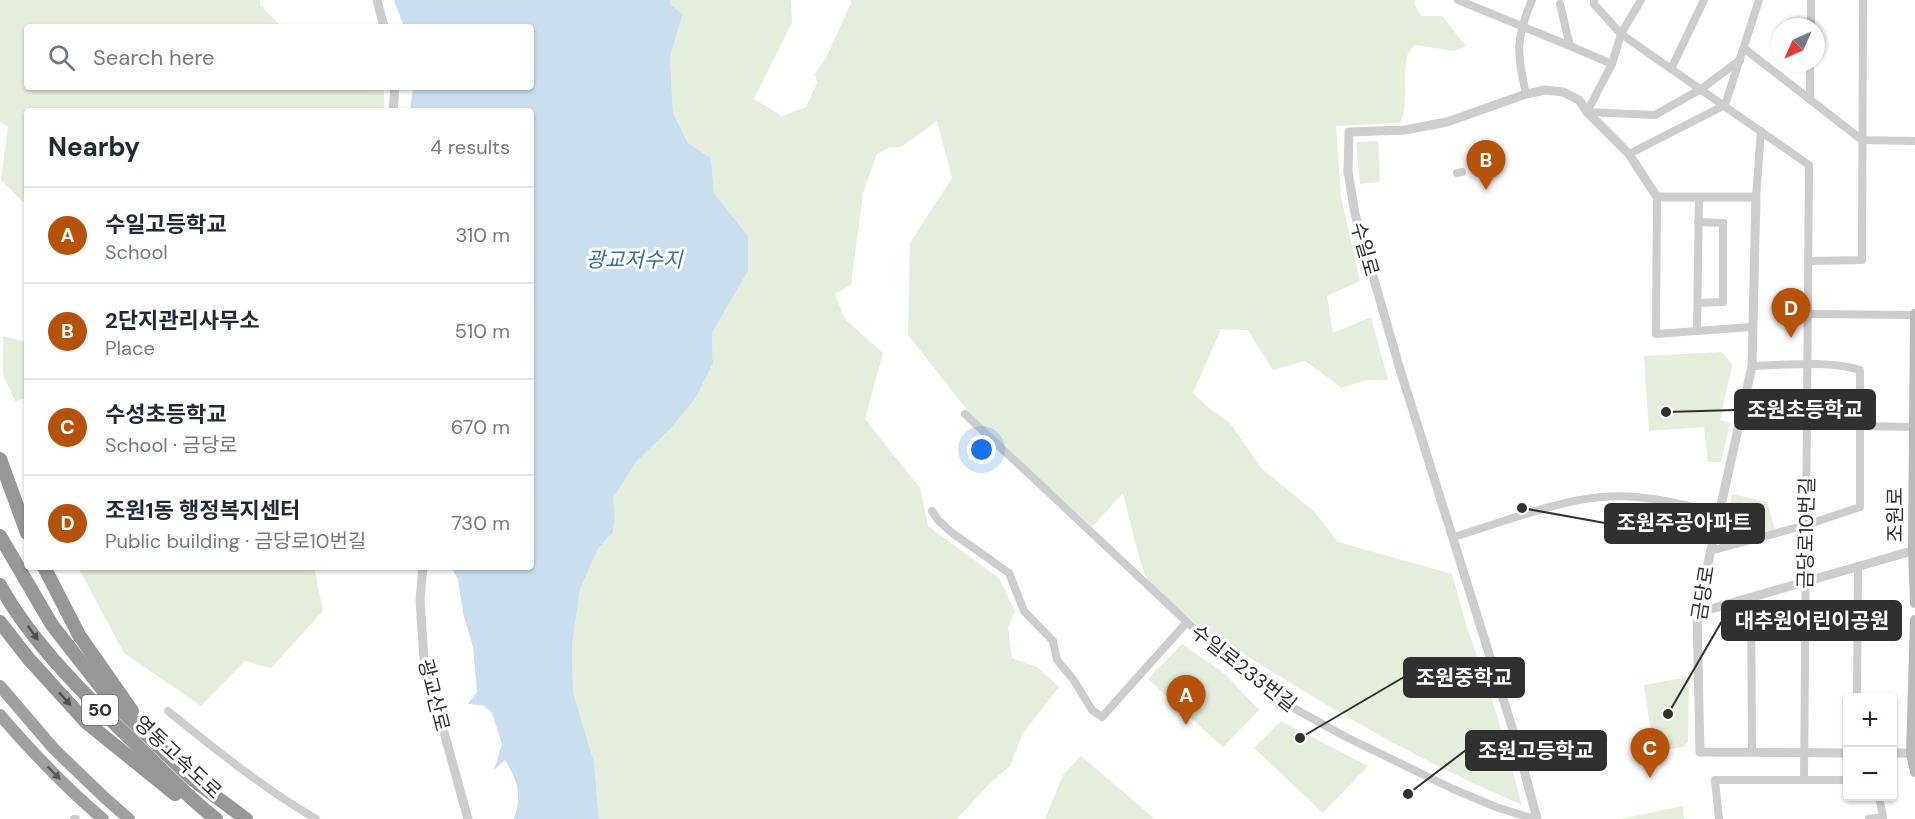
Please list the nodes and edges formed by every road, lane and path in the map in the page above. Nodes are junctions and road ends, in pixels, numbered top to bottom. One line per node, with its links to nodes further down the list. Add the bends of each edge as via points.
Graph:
1 (377, 0): 12 (street)
2 (1458, 0): 13 (street)
3 (1532, 0): 13 (street)
4 (1641, 0): 14 (street)
5 (1704, 0): 19 (street)
6 (1759, 0): 16 (street)
7 (1811, 0): 11 (street)
8 (1863, 0): 29 (street)
9 (1595, 1): 14 (street)
10 (1560, 4): 15 (street)
11 (1811, 18)
12 (383, 24)
13 (1521, 26): 15 (street); 23 (street, via 1518,58)
14 (1621, 34): 18 (street); 19 (street)
15 (1570, 46): 18 (street)
16 (1745, 49): 17 (street); 24 (street)
17 (1740, 60): 22 (street); 25 (street)
18 (1612, 64): 27 (street)
19 (1671, 69): 22 (street)
20 (1810, 72): 24 (street)
21 (395, 90): 26 (street)
22 (1701, 90): 25 (street); 27 (street, via 1655,115)
23 (1526, 94): 27 (street, via 1563,92 1579,100); 53 (street, 수일로, via 1447,122 1405,130 1349,132 1348,171 1355,214)
24 (1810, 98): 29 (street)
25 (1725, 105): 28 (street); 31 (street)
26 (393, 108)
27 (1587, 112): 31 (street)
28 (1761, 131): 34 (street, 금당로); 36 (street, 금당로10번길, via 1809,165)
29 (1862, 140): 30 (street); 36 (street, via 1862,260)
30 (1915, 141)
31 (1629, 154): 32 (street)
32 (1657, 197): 33 (street); 41 (street, via 1656,334)
33 (1699, 197): 34 (street); 35 (street)
34 (1756, 197): 40 (street, 금당로)
35 (1698, 222): 37 (street); 37 (street, via 1723,223 1723,302)
36 (1808, 261): 38 (street, 금당로10번길)
37 (1698, 303): 41 (street)
38 (1809, 314): 39 (street); 42 (street, 금당로10번길)
39 (1915, 314): 46 (main road, 조원로)
40 (1752, 327): 41 (street); 43 (street, 금당로)
41 (1697, 330)
42 (1808, 365): 43 (street); 45 (street, via 1851,366 1860,370); 51 (street, 금당로10번길)
43 (1752, 366): 49 (street, 금당로)
44 (965, 414): 66 (street)
45 (1859, 426): 46 (street); 51 (street, via 1860,507)
46 (1914, 427): 54 (main road, 조원로)
47 (0, 459): 50 (highway)
48 (932, 511): 66 (street, 수일로233번길, via 951,532 1009,573 1024,611 1053,641 1057,660 1101,717)
49 (1720, 513): 53 (street, via 1649,498 1601,497); 55 (street, 금당로)
50 (24, 525)
51 (1806, 525): 55 (street); 59 (street, 금당로10번길)
52 (0, 536): 71 (highway, 영동고속도로 / 50, via 52,625 110,699)
53 (1453, 537): 87 (street, via 1516,740)
54 (1914, 550): 56 (street); 62 (main road, 조원로)
55 (1710, 551): 63 (street, 금당로)
56 (1858, 566): 59 (street); 68 (street)
57 (46, 570): 71 (highway, 영동고속도로 / 50, via 79,635)
58 (423, 570): 86 (street, 광교산로, via 420,600 424,660)
59 (1806, 581): 61 (street); 73 (street, 금당로10번길)
60 (0, 585): 83 (highway, 영동고속도로 / 50, one-way to 83, via 43,647 99,709)
61 (1751, 597): 63 (street); 72 (street)
62 (1915, 603)
63 (1697, 613): 72 (street, 금당로, via 1700,752)
64 (1915, 620): 76 (main road)
65 (0, 622): 83 (highway, 영동고속도로 / 50, one-way to 83, via 86,722 175,794)
66 (1187, 622): 87 (street, 수일로233번길, via 1235,666 1288,705 1453,789)
67 (0, 686): 82 (highway, via 54,749)
68 (1857, 693)
69 (168, 711): 85 (street, via 234,764)
70 (0, 715): 81 (highway, one-way to 81, via 33,753)
71 (152, 740): 84 (highway, 영동고속도로 / 50, via 192,778)
72 (1752, 751): 73 (street, 금당로)
73 (1803, 752): 74 (street, 금당로); 78 (street, 금당로10번길)
74 (1843, 753)
75 (1897, 753): 76 (street)
76 (1911, 753): 77 (main road)
77 (1915, 772)
78 (1804, 780): 79 (street); 88 (street, via 1715,780)
79 (1843, 780)
80 (1880, 801): 89 (street, via 1883,817)
81 (103, 819)
82 (129, 819)
83 (214, 819)
84 (246, 819)
85 (316, 819)
86 (468, 819)
87 (1535, 819)
88 (1719, 819)
89 (1869, 819)

